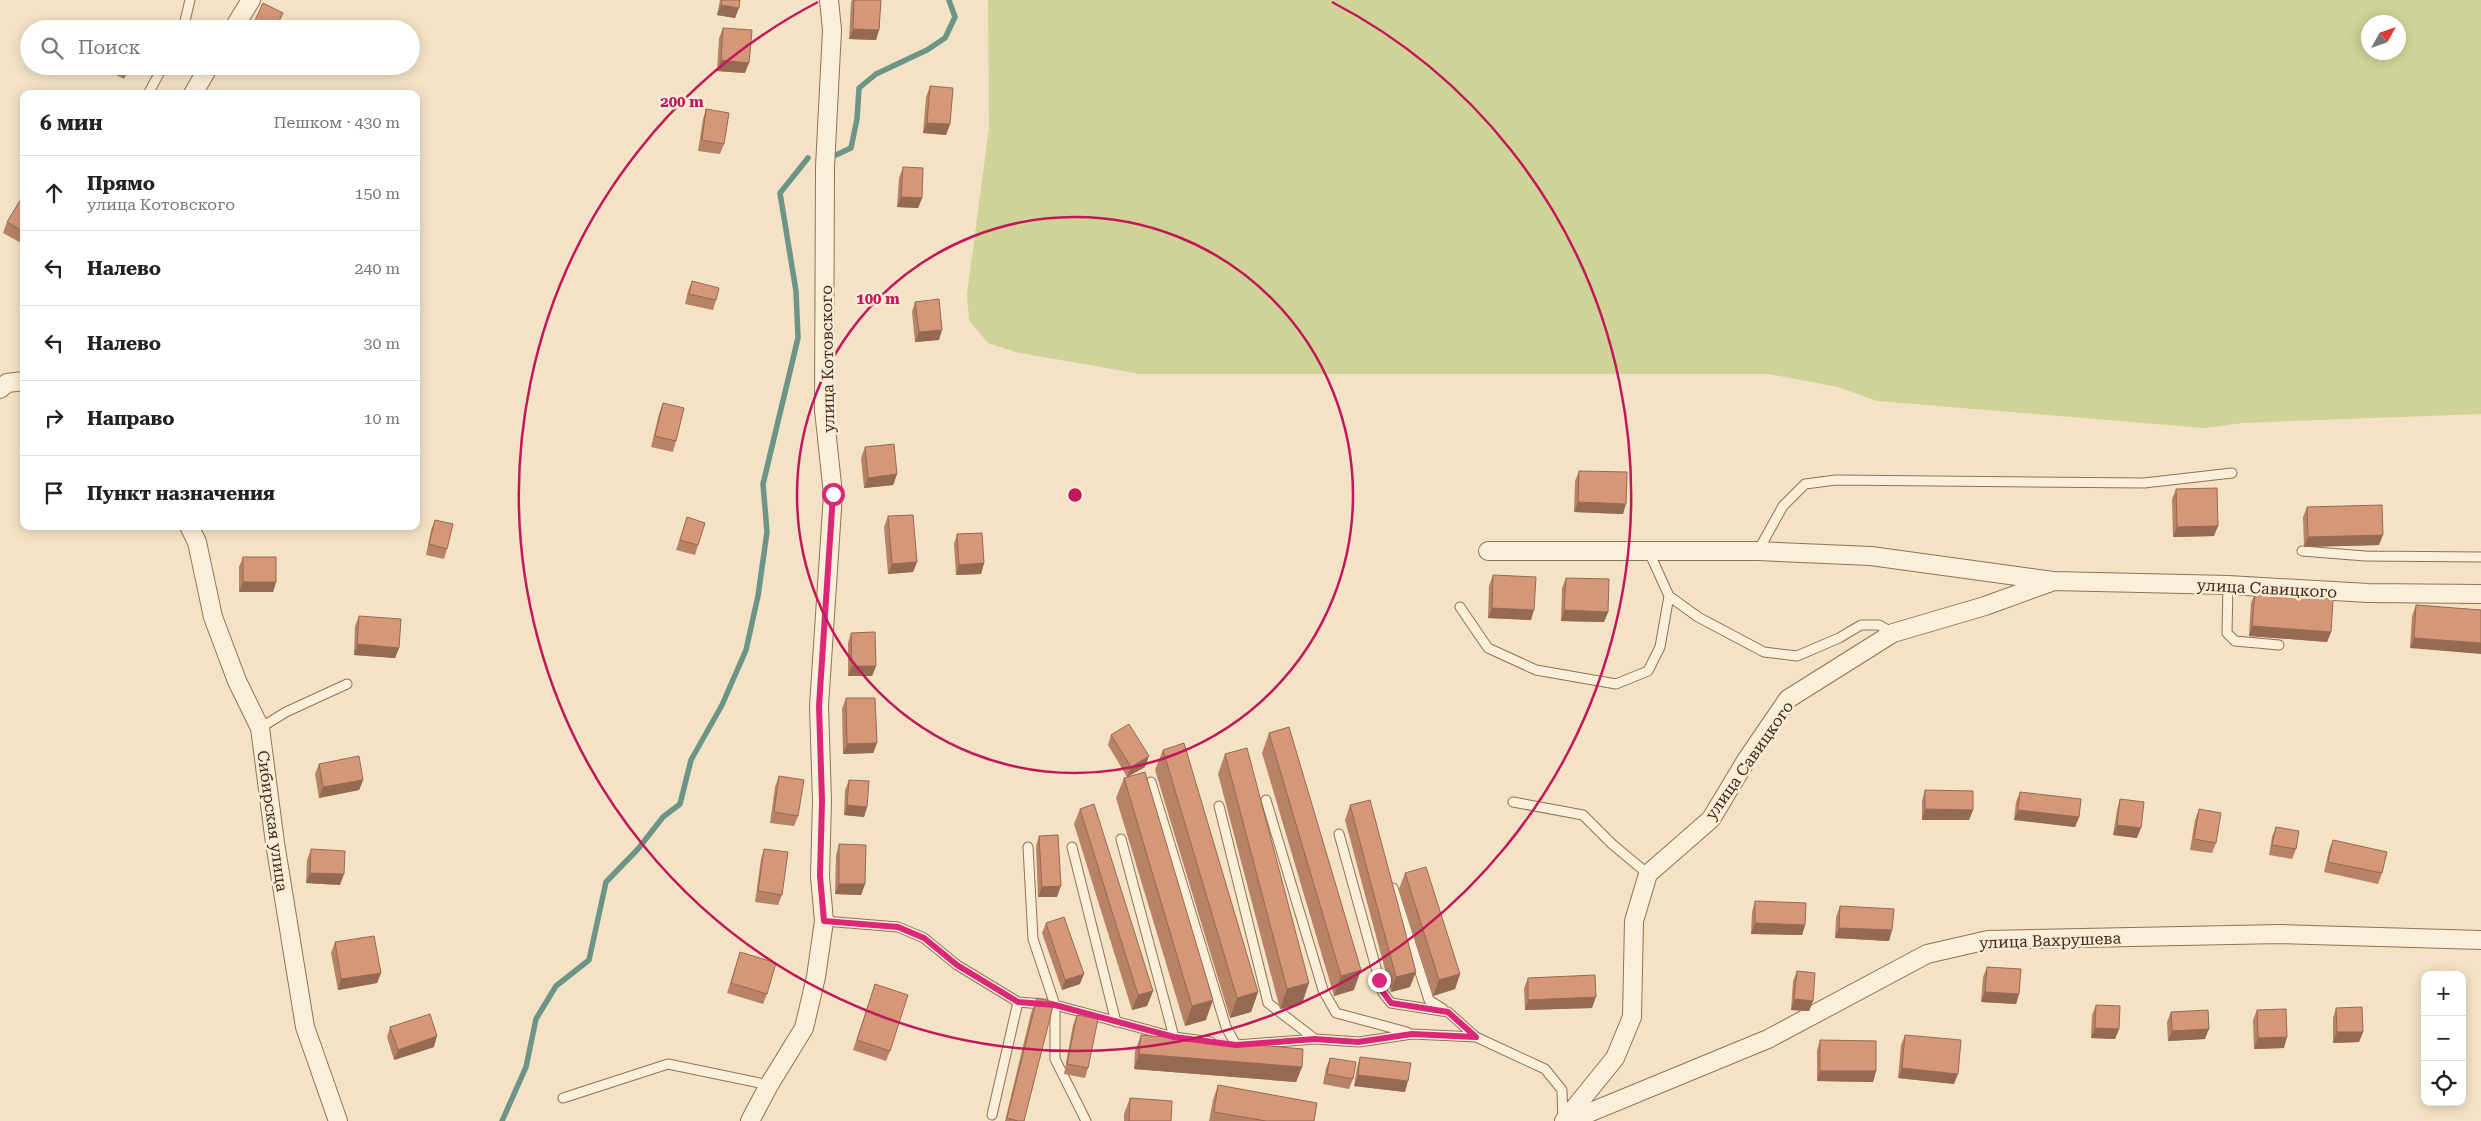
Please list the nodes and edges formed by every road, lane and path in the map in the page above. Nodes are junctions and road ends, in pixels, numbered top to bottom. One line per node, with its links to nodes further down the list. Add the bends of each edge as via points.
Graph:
1 (190, 0): 4 (lane)
2 (251, 0): 5 (street)
3 (829, 0): 40 (street, улица Котовского, via 832,30 824,168 824,410 833,494 819,706 820,876)
4 (185, 20)
5 (239, 20)
6 (158, 75): 8 (lane)
7 (204, 75): 9 (street)
8 (150, 90)
9 (195, 90)
10 (20, 381): 11 (street, via 7,383)
11 (0, 389)
12 (2232, 473): 15 (lane, via 2144,483 1836,480 1805,484 1783,506)
13 (191, 530): 29 (street, Сибирская улица, via 197,542 213,617 237,681)
14 (1488, 551): 17 (street, улица Савицкого)
15 (1758, 551): 17 (street, улица Савицкого); 21 (street, улица Савицкого, via 1871,556)
16 (2302, 551): 18 (lane, via 2365,556)
17 (1649, 552): 24 (lane)
18 (2471, 557): 19 (lane); 20 (lane)
19 (2481, 557)
20 (2481, 565)
21 (2053, 581): 22 (street, улица Савицкого); 26 (street, улица Савицкого, via 1985,606)
22 (2228, 585): 23 (street, улица Савицкого, via 2368,593); 27 (lane, via 2227,633 2235,641)
23 (2481, 594)
24 (1669, 596): 25 (lane, via 1660,647 1648,671 1616,684 1536,670 1488,648); 26 (lane, via 1698,617 1764,652 1797,656 1861,625 1879,625)
25 (1460, 607)
26 (1893, 633): 38 (street, улица Савицкого, via 1788,699 1711,819)
27 (2279, 645)
28 (347, 684): 29 (lane, via 286,712)
29 (260, 728): 54 (street, Сибирская улица, via 304,1026)
30 (1151, 782): 50 (lane, via 1226,1027)
31 (1266, 800): 46 (lane, via 1323,990 1336,1013)
32 (1513, 802): 38 (lane, via 1583,815)
33 (1219, 806): 49 (lane, via 1268,1003)
34 (1339, 834): 44 (lane, via 1383,992 1391,1003)
35 (1120, 838): 47 (lane)
36 (1028, 847): 43 (lane, via 1033,939)
37 (1072, 847): 45 (lane)
38 (1648, 874): 57 (street, via 1634,921 1632,1017 1614,1058)
39 (1390, 879): 44 (lane, via 1430,1000)
40 (824, 921): 42 (lane, via 898,927 924,938 957,965); 51 (street, улица Котовского, via 804,1028)
41 (2481, 940): 58 (street, улица Вахрушева, via 2281,934 1988,940 1927,954 1768,1039)
42 (1018, 1002): 43 (lane); 53 (lane)
43 (1055, 1005): 45 (lane); 56 (lane, via 1056,1059)
44 (1448, 1012): 48 (lane)
45 (1116, 1022): 47 (lane)
46 (1412, 1034): 48 (lane); 49 (lane, via 1358,1042)
47 (1174, 1037): 50 (lane)
48 (1476, 1037): 57 (lane, via 1545,1069 1562,1090)
49 (1315, 1039): 50 (lane)
50 (1227, 1044)
51 (769, 1085): 52 (lane, via 668,1064); 55 (street, улица Котовского)
52 (564, 1098)
53 (992, 1115)
54 (338, 1121)
55 (750, 1121)
56 (1086, 1121)
57 (1564, 1121)
58 (1568, 1121)

